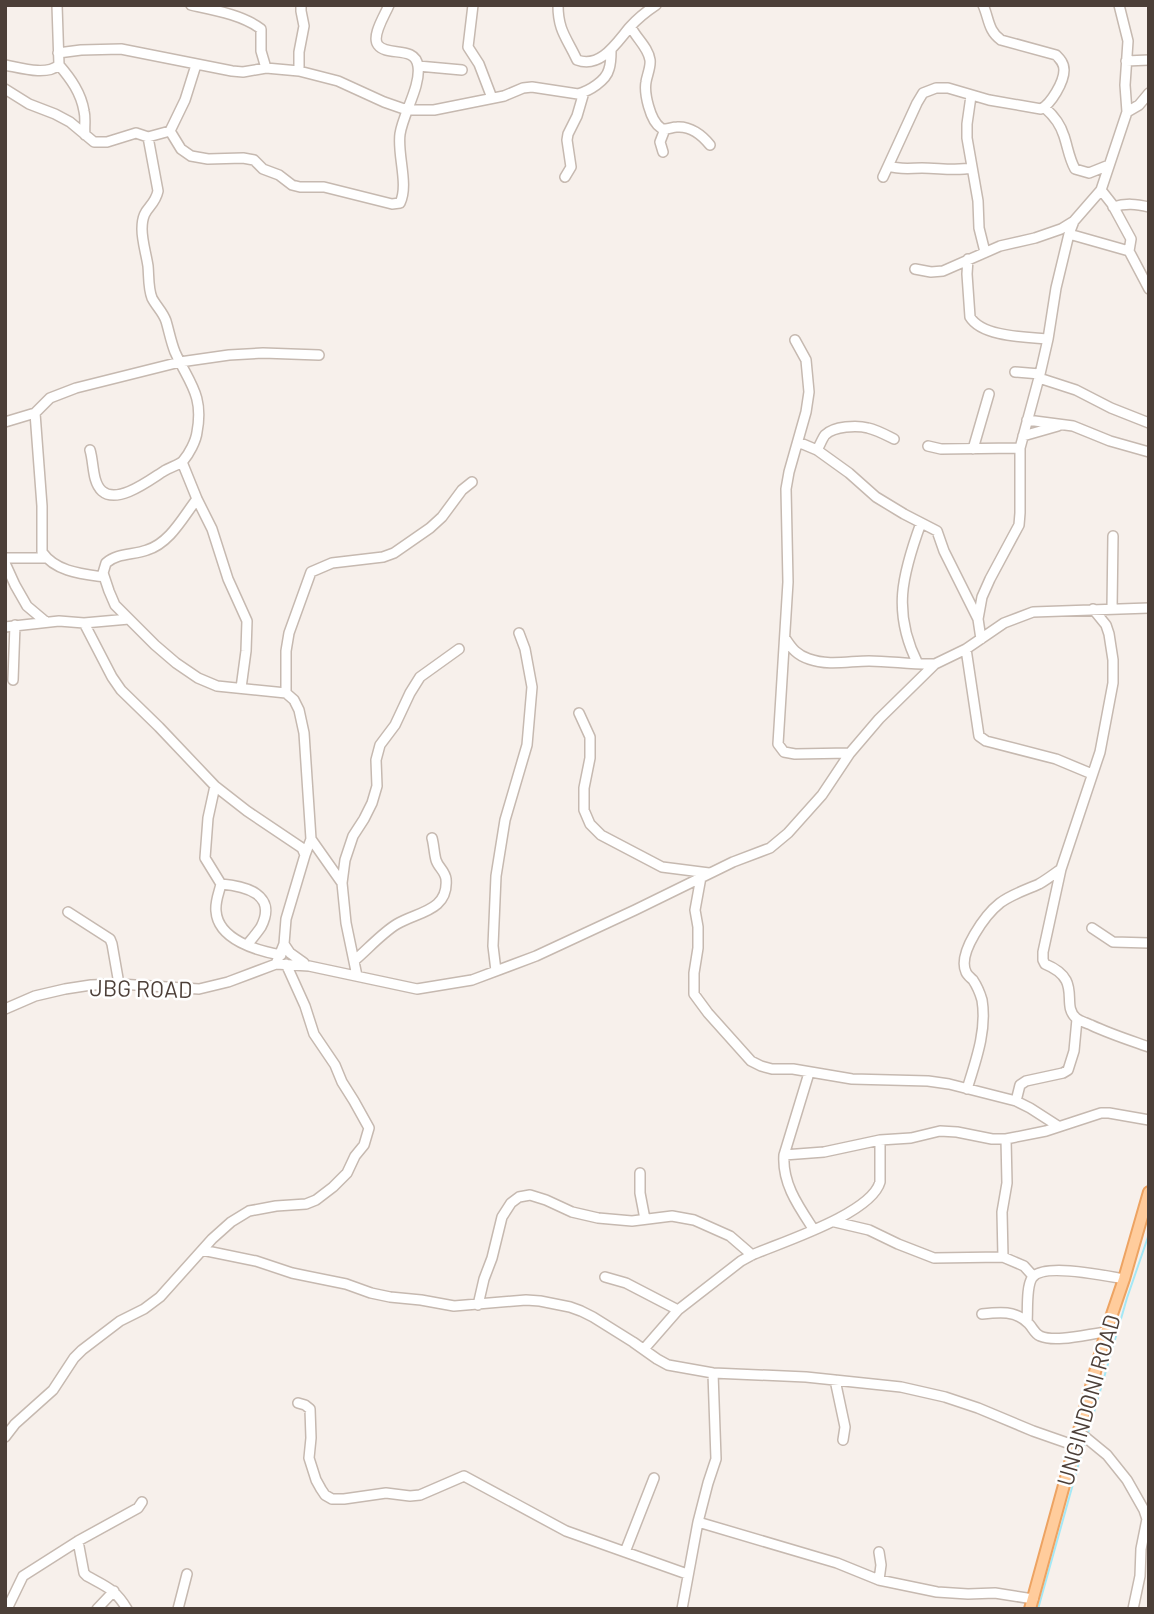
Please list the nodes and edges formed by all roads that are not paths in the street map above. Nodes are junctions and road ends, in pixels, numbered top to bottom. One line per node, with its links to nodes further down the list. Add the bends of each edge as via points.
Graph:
1 (57, 5): 12 (street)
2 (191, 5): 19 (street, via 259,27)
3 (301, 5): 21 (street, via 304,26)
4 (389, 5): 18 (street, via 376,42 379,47 410,55)
5 (473, 5): 26 (street, via 468,47)
6 (558, 5): 11 (street, via 559,25 577,60 587,62)
7 (656, 5): 10 (street)
8 (983, 5): 27 (street, via 995,36 1061,60 1063,74)
9 (1118, 5): 14 (street, via 1128,41)
10 (631, 27): 11 (street); 30 (street, via 650,60 645,91 653,118)
11 (611, 51): 23 (street, via 605,77)
12 (58, 53): 16 (street); 17 (street, via 121,49)
13 (1149, 60): 14 (street)
14 (1126, 61): 29 (street)
15 (5, 65): 16 (street, via 44,71)
16 (59, 65): 32 (street, via 74,82 83,105)
17 (196, 65): 19 (street, via 243,72); 31 (street)
18 (418, 66): 20 (street); 28 (street)
19 (266, 68): 21 (street)
20 (462, 70)
21 (299, 71): 28 (street, via 338,81)
22 (5, 89): 32 (street, via 70,122)
23 (584, 92): 26 (street, via 532,87); 39 (street, via 568,134 571,167)
24 (1149, 93): 29 (street)
25 (971, 96): 27 (street); 37 (street, via 948,88 923,93); 38 (street, via 967,124)
26 (492, 98): 28 (street, via 434,110)
27 (1045, 108): 36 (street, via 1063,133 1075,169 1089,173)
28 (407, 110): 31 (street, via 399,140 403,198 397,204 324,187 300,187 262,169 254,160 191,156)
29 (1126, 111): 36 (street)
30 (664, 129): 34 (street, via 688,129); 35 (street)
31 (170, 131): 33 (street)
32 (85, 135): 33 (street, via 100,143 136,134)
33 (148, 138): 54 (street, via 158,191 142,219 149,284)
34 (710, 145)
35 (663, 152)
36 (1109, 165): 41 (street)
37 (889, 166): 38 (street); 40 (street)
38 (972, 168): 47 (street)
39 (565, 177)
40 (883, 177)
41 (1101, 191): 42 (street); 44 (street)
42 (1113, 207): 43 (street); 46 (street, via 1131,239)
43 (1149, 207)
44 (1074, 221): 45 (street); 47 (street)
45 (1069, 234): 46 (street); 51 (street)
46 (1129, 251): 50 (street)
47 (985, 252): 48 (street)
48 (968, 259): 49 (street, via 943,271); 51 (street, via 972,321 989,331)
49 (915, 269)
50 (1149, 289)
51 (1048, 339): 56 (street)
52 (795, 340): 65 (street, via 806,360 809,392)
53 (319, 355): 54 (street, via 229,355)
54 (180, 362): 58 (street, via 76,388 50,398); 72 (street, via 199,399 197,433)
55 (1015, 372): 56 (street)
56 (1040, 376): 59 (street); 61 (street)
57 (989, 394): 68 (street)
58 (35, 413): 60 (street); 78 (street, via 41,545)
59 (1027, 420): 62 (street); 63 (street)
60 (5, 422)
61 (1149, 423)
62 (1065, 424): 63 (street); 71 (street)
63 (1023, 436): 67 (street)
64 (894, 439): 70 (street, via 870,428 841,428 826,433)
65 (798, 442): 70 (street); 90 (street, via 786,489)
66 (928, 446): 68 (street)
67 (1020, 448): 68 (street); 85 (street, via 1019,525 982,597)
68 (973, 449)
69 (90, 450): 72 (street, via 99,489 106,494 126,493)
70 (817, 450): 75 (street, via 876,496)
71 (1149, 452)
72 (182, 462): 74 (street)
73 (472, 482): 98 (street, via 430,528 394,553 332,563 311,572 289,633)
74 (197, 499): 80 (street, via 156,547 109,560); 97 (street, via 247,621)
75 (921, 523): 85 (street, via 937,531); 94 (street, via 902,588 905,635)
76 (1113, 536): 81 (street)
77 (5, 558): 78 (street)
78 (46, 558): 80 (street, via 69,570)
79 (5, 564): 86 (street, via 27,606)
80 (104, 577): 84 (street, via 115,605)
81 (1112, 608): 82 (street); 83 (street)
82 (1149, 608)
83 (1093, 609): 91 (street, via 1033,612 1004,623); 101 (street, via 1106,625 1113,682)
84 (129, 619): 87 (street); 97 (street, via 198,678)
85 (978, 619): 91 (street)
86 (46, 622): 87 (street); 88 (street)
87 (83, 623): 102 (street, via 121,690)
88 (10, 626): 96 (street)
89 (519, 633): 118 (street, via 533,687 527,745 505,820 496,876)
90 (785, 639): 94 (street, via 794,652 811,660); 100 (street, via 778,744 784,752 795,754)
91 (981, 639): 93 (street)
92 (459, 649): 108 (street, via 420,677 380,745 377,786 353,836)
93 (965, 649): 95 (street); 101 (street, via 979,736)
94 (918, 664): 95 (street)
95 (935, 664): 100 (street)
96 (12, 680)
97 (241, 688): 98 (street)
98 (286, 693): 104 (street, via 299,710 304,733)
99 (579, 713): 107 (street, via 590,737 584,810 590,824 601,835 662,866)
100 (850, 752): 107 (street, via 822,795 788,833 770,848)
101 (1092, 774): 106 (street)
102 (215, 786): 105 (street, via 298,844); 109 (street, via 205,858)
103 (432, 838): 115 (street, via 446,879 445,893 431,909 397,924)
104 (311, 839): 105 (street); 108 (street)
105 (306, 855): 113 (street, via 286,919)
106 (1061, 869): 122 (street, via 1043,960 1065,979); 125 (street, via 1002,901 973,937 965,966 982,1000 982,1032)
107 (705, 875): 118 (street); 124 (street, via 695,910 694,994 751,1060 772,1069)
108 (342, 883): 115 (street)
109 (221, 884): 114 (street, via 216,900 219,923); 114 (street, via 243,886 263,900 265,916)
110 (68, 912): 120 (street, via 110,939)
111 (1092, 928): 112 (street, via 1113,942)
112 (1149, 943)
113 (284, 944): 116 (street); 117 (street)
114 (247, 945): 116 (street)
115 (355, 960): 119 (street)
116 (281, 961): 117 (street); 120 (street, JBG ROAD, via 199,989); 137 (street, via 314,1034 369,1128 368,1137 348,1173 316,1200 249,1211)
117 (309, 966): 119 (street)
118 (496, 971): 119 (street, via 417,989)
119 (357, 976)
120 (120, 984): 121 (street, JBG ROAD, via 65,989)
121 (5, 1009)
122 (1077, 1019): 123 (street); 126 (street, via 1068,1070 1026,1081 1020,1085)
123 (1149, 1047)
124 (809, 1073): 125 (street, via 928,1081); 131 (street)
125 (967, 1089): 126 (street)
126 (1016, 1101): 128 (street)
127 (1149, 1120): 128 (street, via 1101,1113)
128 (1058, 1126): 129 (street)
129 (1006, 1139): 130 (street, via 940,1131); 139 (street)
130 (880, 1140): 131 (street); 135 (street, via 879,1188)
131 (784, 1155): 136 (street, via 788,1186)
132 (640, 1173): 134 (street)
133 (1149, 1192): 142 (main road, UNGINDONI ROAD)
134 (645, 1219): 138 (street, via 672,1216 704,1223 730,1236); 143 (street, via 584,1215 546,1199 519,1196 502,1217)
135 (835, 1222): 136 (street); 139 (street, via 869,1230 934,1258)
136 (814, 1230): 138 (street)
137 (202, 1250): 143 (street, via 390,1297); 155 (street, via 160,1297 82,1350 53,1390)
138 (752, 1255): 144 (street)
139 (1003, 1257): 140 (street, via 1024,1266)
140 (1033, 1276): 142 (street, via 1074,1271); 146 (street)
141 (605, 1277): 144 (street)
142 (1124, 1279): 147 (main road, UNGINDONI ROAD)
143 (478, 1305): 148 (street, via 526,1300 570,1307)
144 (678, 1310): 148 (street)
145 (982, 1314): 146 (street, via 1011,1312)
146 (1027, 1322): 147 (street, via 1035,1333 1056,1339)
147 (1106, 1332): 154 (main road, UNGINDONI ROAD)
148 (644, 1349): 149 (street, via 668,1365)
149 (696, 1370): 150 (street); 152 (street)
150 (713, 1373): 151 (street); 152 (street)
151 (835, 1380): 156 (street, via 845,1427); 157 (street, via 901,1387 945,1398)
152 (715, 1389): 160 (street, via 716,1460)
153 (298, 1403): 163 (street, via 310,1409 309,1458 321,1489 332,1499 386,1493 419,1495 464,1476 566,1531)
154 (1079, 1432): 157 (main road, UNGINDONI ROAD); 161 (street, via 1107,1455 1126,1480)
155 (5, 1437)
156 (843, 1440)
157 (1076, 1446): 170 (main road, UNGINDONI ROAD)
158 (654, 1478): 163 (street)
159 (142, 1502): 162 (street)
160 (698, 1522): 167 (street); 168 (street, via 844,1565)
161 (1148, 1523): 165 (street, via 1141,1549)
162 (78, 1541): 169 (street, via 84,1573); 171 (street, via 23,1576)
163 (625, 1552): 167 (street)
164 (879, 1552): 168 (street)
165 (1145, 1569): 176 (street)
166 (187, 1574): 174 (street)
167 (687, 1574): 175 (street)
168 (879, 1580): 170 (street, via 937,1591 995,1593)
169 (114, 1591): 172 (street); 173 (street)
170 (1031, 1604)
171 (7, 1609)
172 (97, 1609)
173 (127, 1609)
174 (178, 1609)
175 (682, 1609)
176 (1133, 1609)

